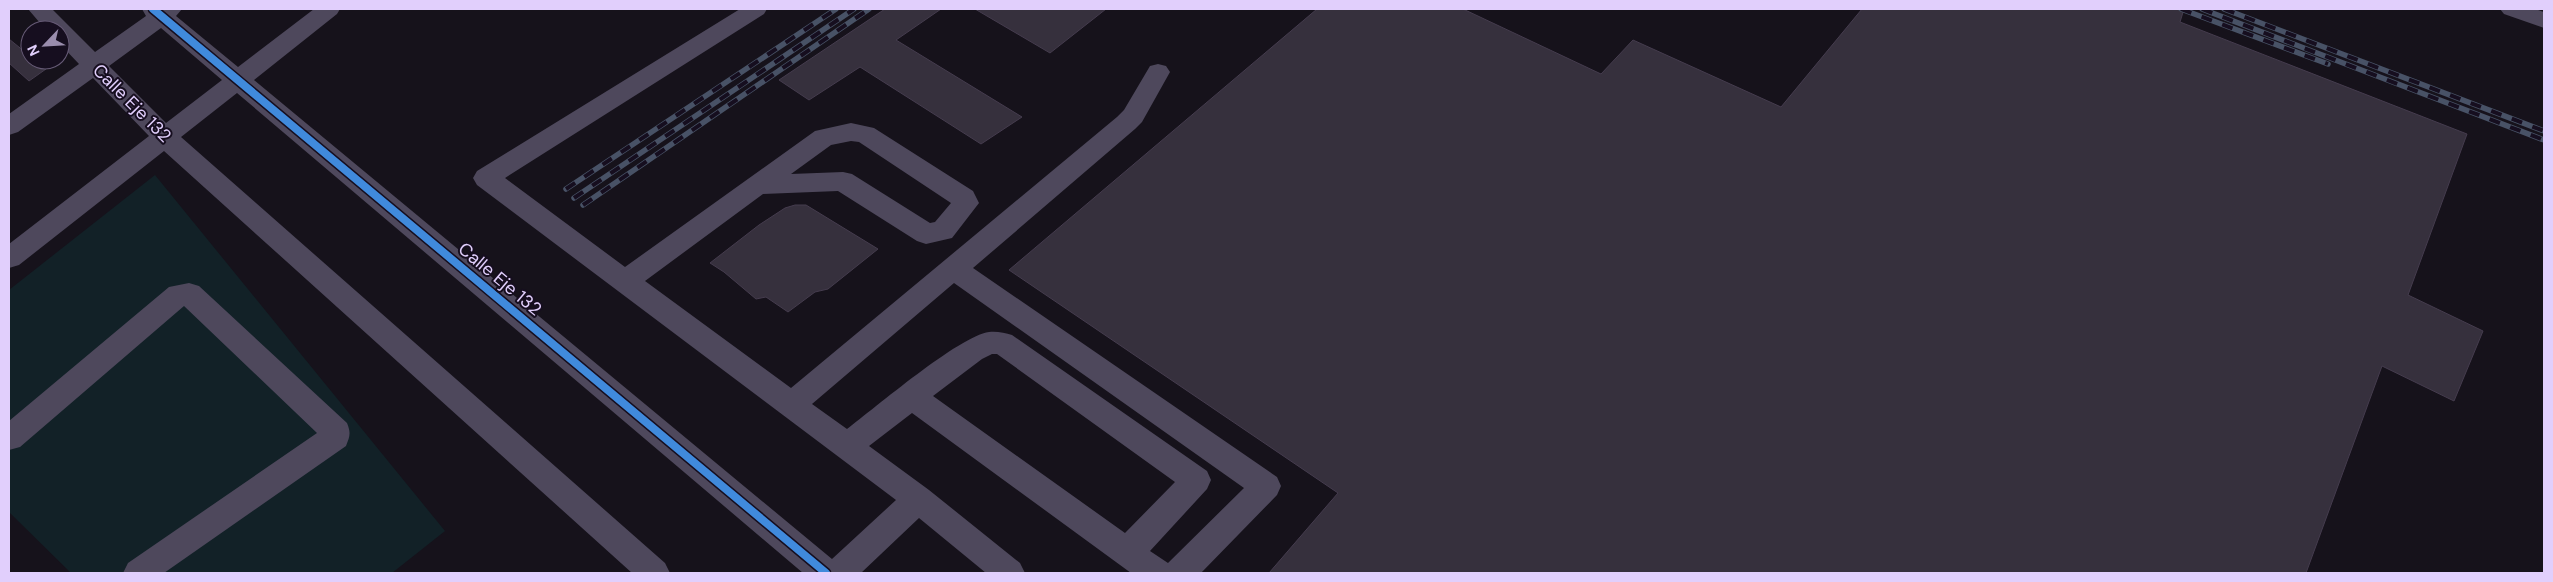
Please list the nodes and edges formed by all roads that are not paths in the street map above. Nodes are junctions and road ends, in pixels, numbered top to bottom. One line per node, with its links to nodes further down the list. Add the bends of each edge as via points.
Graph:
1 (39, 9): 6 (street, Calle Eje 132)
2 (329, 9): 11 (street)
3 (2512, 9): 7 (street)
4 (162, 11): 9 (street); 11 (street, Calle Eje 132)
5 (741, 12): 17 (street, via 486,178)
6 (50, 20)
7 (2544, 20)
8 (70, 40): 9 (street, Calle Eje 132)
9 (94, 65): 12 (street); 13 (street, Calle Eje 132)
10 (1158, 72): 16 (street, via 1126,123)
11 (239, 78): 13 (street); 26 (street, Calle Eje 132)
12 (9, 126)
13 (165, 137): 15 (street); 25 (street, Calle Eje 132)
14 (758, 185): 14 (street, via 843,181 926,234 943,231 966,203 964,198 865,134 851,132 824,137); 17 (street)
15 (9, 258)
16 (953, 268): 19 (street); 30 (street, via 1266,486)
17 (625, 281): 19 (street)
18 (912, 397): 21 (street); 23 (street); 23 (street, via 972,351 989,343 1002,343 1196,480)
19 (791, 405): 21 (street)
20 (9, 438): 24 (street, via 184,294 189,294 336,432 335,437)
21 (847, 446): 22 (street)
22 (918, 500): 27 (street); 28 (street)
23 (1127, 553): 29 (street)
24 (139, 573)
25 (654, 573)
26 (826, 573)
27 (839, 573)
28 (1009, 573)
29 (1157, 573)
30 (1180, 573)

